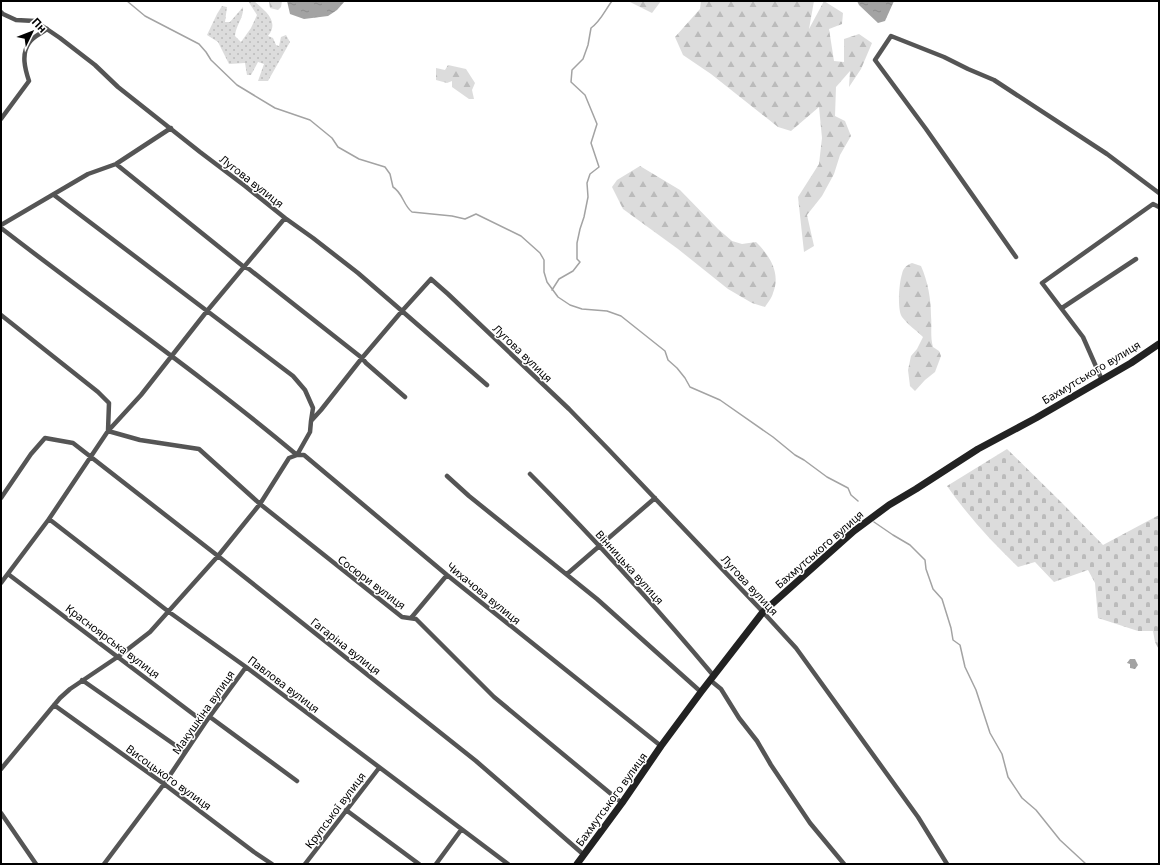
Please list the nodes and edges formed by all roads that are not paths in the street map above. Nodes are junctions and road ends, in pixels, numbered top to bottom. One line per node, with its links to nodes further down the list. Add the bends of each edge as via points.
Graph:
1 (1, 12): 2 (street, Лугова вулиця, via 16,20 35,21)
2 (47, 28): 3 (street, via 29,42 24,55 30,81); 4 (street, Лугова вулиця)
3 (1, 119)
4 (171, 128): 5 (street); 9 (street, Лугова вулиця)
5 (116, 164): 7 (street, via 88,174); 14 (street)
6 (1159, 193): 12 (street, via 1107,154 994,80 891,36 875,60)
7 (54, 195): 10 (street); 16 (street)
8 (1159, 207): 15 (street, via 1153,204 1042,282)
9 (285, 218): 14 (street); 17 (street, Лугова вулиця, via 358,273)
10 (1, 225)
11 (1, 228): 20 (street, Чихачова вулиця)
12 (1016, 257)
13 (1136, 259): 15 (street)
14 (244, 267): 16 (street); 21 (street, via 250,268)
15 (1062, 308): 22 (street, via 1083,337)
16 (207, 311): 20 (street); 25 (street, via 293,376 305,390 313,408)
17 (402, 311): 21 (street); 23 (street); 32 (street, Лугова вулиця, via 431,279 564,404)
18 (1, 315): 26 (street, via 109,403)
19 (1159, 344): 22 (main road, Бахмутського вулиця)
20 (172, 356): 26 (street); 27 (street, Чихачова вулиця)
21 (362, 358): 24 (street); 25 (street)
22 (1102, 380): 42 (main road, Бахмутського вулиця, via 978,449 889,505 854,531)
23 (487, 385)
24 (405, 397)
25 (311, 421): 27 (street, via 310,432)
26 (108, 431): 28 (street); 33 (street, Сосюри вулиця, via 140,440 199,449)
27 (296, 455): 33 (street, via 289,458); 39 (street, Чихачова вулиця, via 304,455)
28 (92, 457): 31 (street, Гагаріна вулиця, via 73,443 45,438); 34 (street); 36 (street, Гагаріна вулиця)
29 (530, 474): 35 (street, Вінницька вулиця)
30 (447, 476): 38 (street)
31 (1, 498)
32 (655, 498): 35 (street); 42 (street, Лугова вулиця)
33 (260, 504): 36 (street); 43 (street, Сосюри вулиця, via 402,617)
34 (48, 519): 37 (street); 41 (street, Павлова вулиця)
35 (600, 546): 38 (street); 46 (street, Вінницька вулиця, via 646,596)
36 (218, 556): 41 (street); 62 (street, Гагаріна вулиця, via 476,761)
37 (8, 574): 40 (street); 44 (street, Красноярська вулиця)
38 (567, 574): 48 (street)
39 (447, 575): 43 (street); 52 (street, Чихачова вулиця)
40 (1, 583)
41 (169, 612): 44 (street, via 150,632); 45 (street, Павлова вулиця)
42 (764, 612): 46 (main road, Бахмутського вулиця); 72 (street, Лугова вулиця, via 796,648 829,693 918,817)
43 (411, 618): 58 (street, Сосюри вулиця, via 416,619 494,697)
44 (119, 656): 47 (street); 51 (street, Красноярська вулиця)
45 (246, 667): 50 (street, Макушкіна вулиця); 54 (street, Павлова вулиця)
46 (712, 678): 48 (main road, Бахмутського вулиця); 71 (street, Вінницька вулиця, via 757,741 810,823)
47 (82, 680): 49 (street); 53 (street)
48 (701, 692): 52 (main road, Бахмутського вулиця)
49 (54, 705): 55 (street); 57 (street, Висоцького вулиця)
50 (210, 717): 51 (street, Макушкіна вулиця); 56 (street)
51 (205, 723): 53 (street, Макушкіна вулиця)
52 (661, 746): 58 (main road, Бахмутського вулиця)
53 (185, 752): 57 (street, Макушкіна вулиця)
54 (379, 768): 59 (street, Крупської вулиця); 61 (street, Павлова вулиця)
55 (1, 769)
56 (297, 781)
57 (164, 784): 64 (street, Макушкіна вулиця); 65 (street, Висоцького вулиця)
58 (622, 803): 62 (main road, Бахмутського вулиця)
59 (346, 810): 66 (street, Крупської вулиця); 67 (street)
60 (1, 813): 63 (street)
61 (461, 830): 68 (street); 69 (street, Павлова вулиця)
62 (584, 854): 70 (main road, Бахмутського вулиця)
63 (36, 864)
64 (104, 864)
65 (272, 864)
66 (306, 864)
67 (418, 864)
68 (436, 864)
69 (508, 864)
70 (577, 864)
71 (844, 864)
72 (947, 864)

